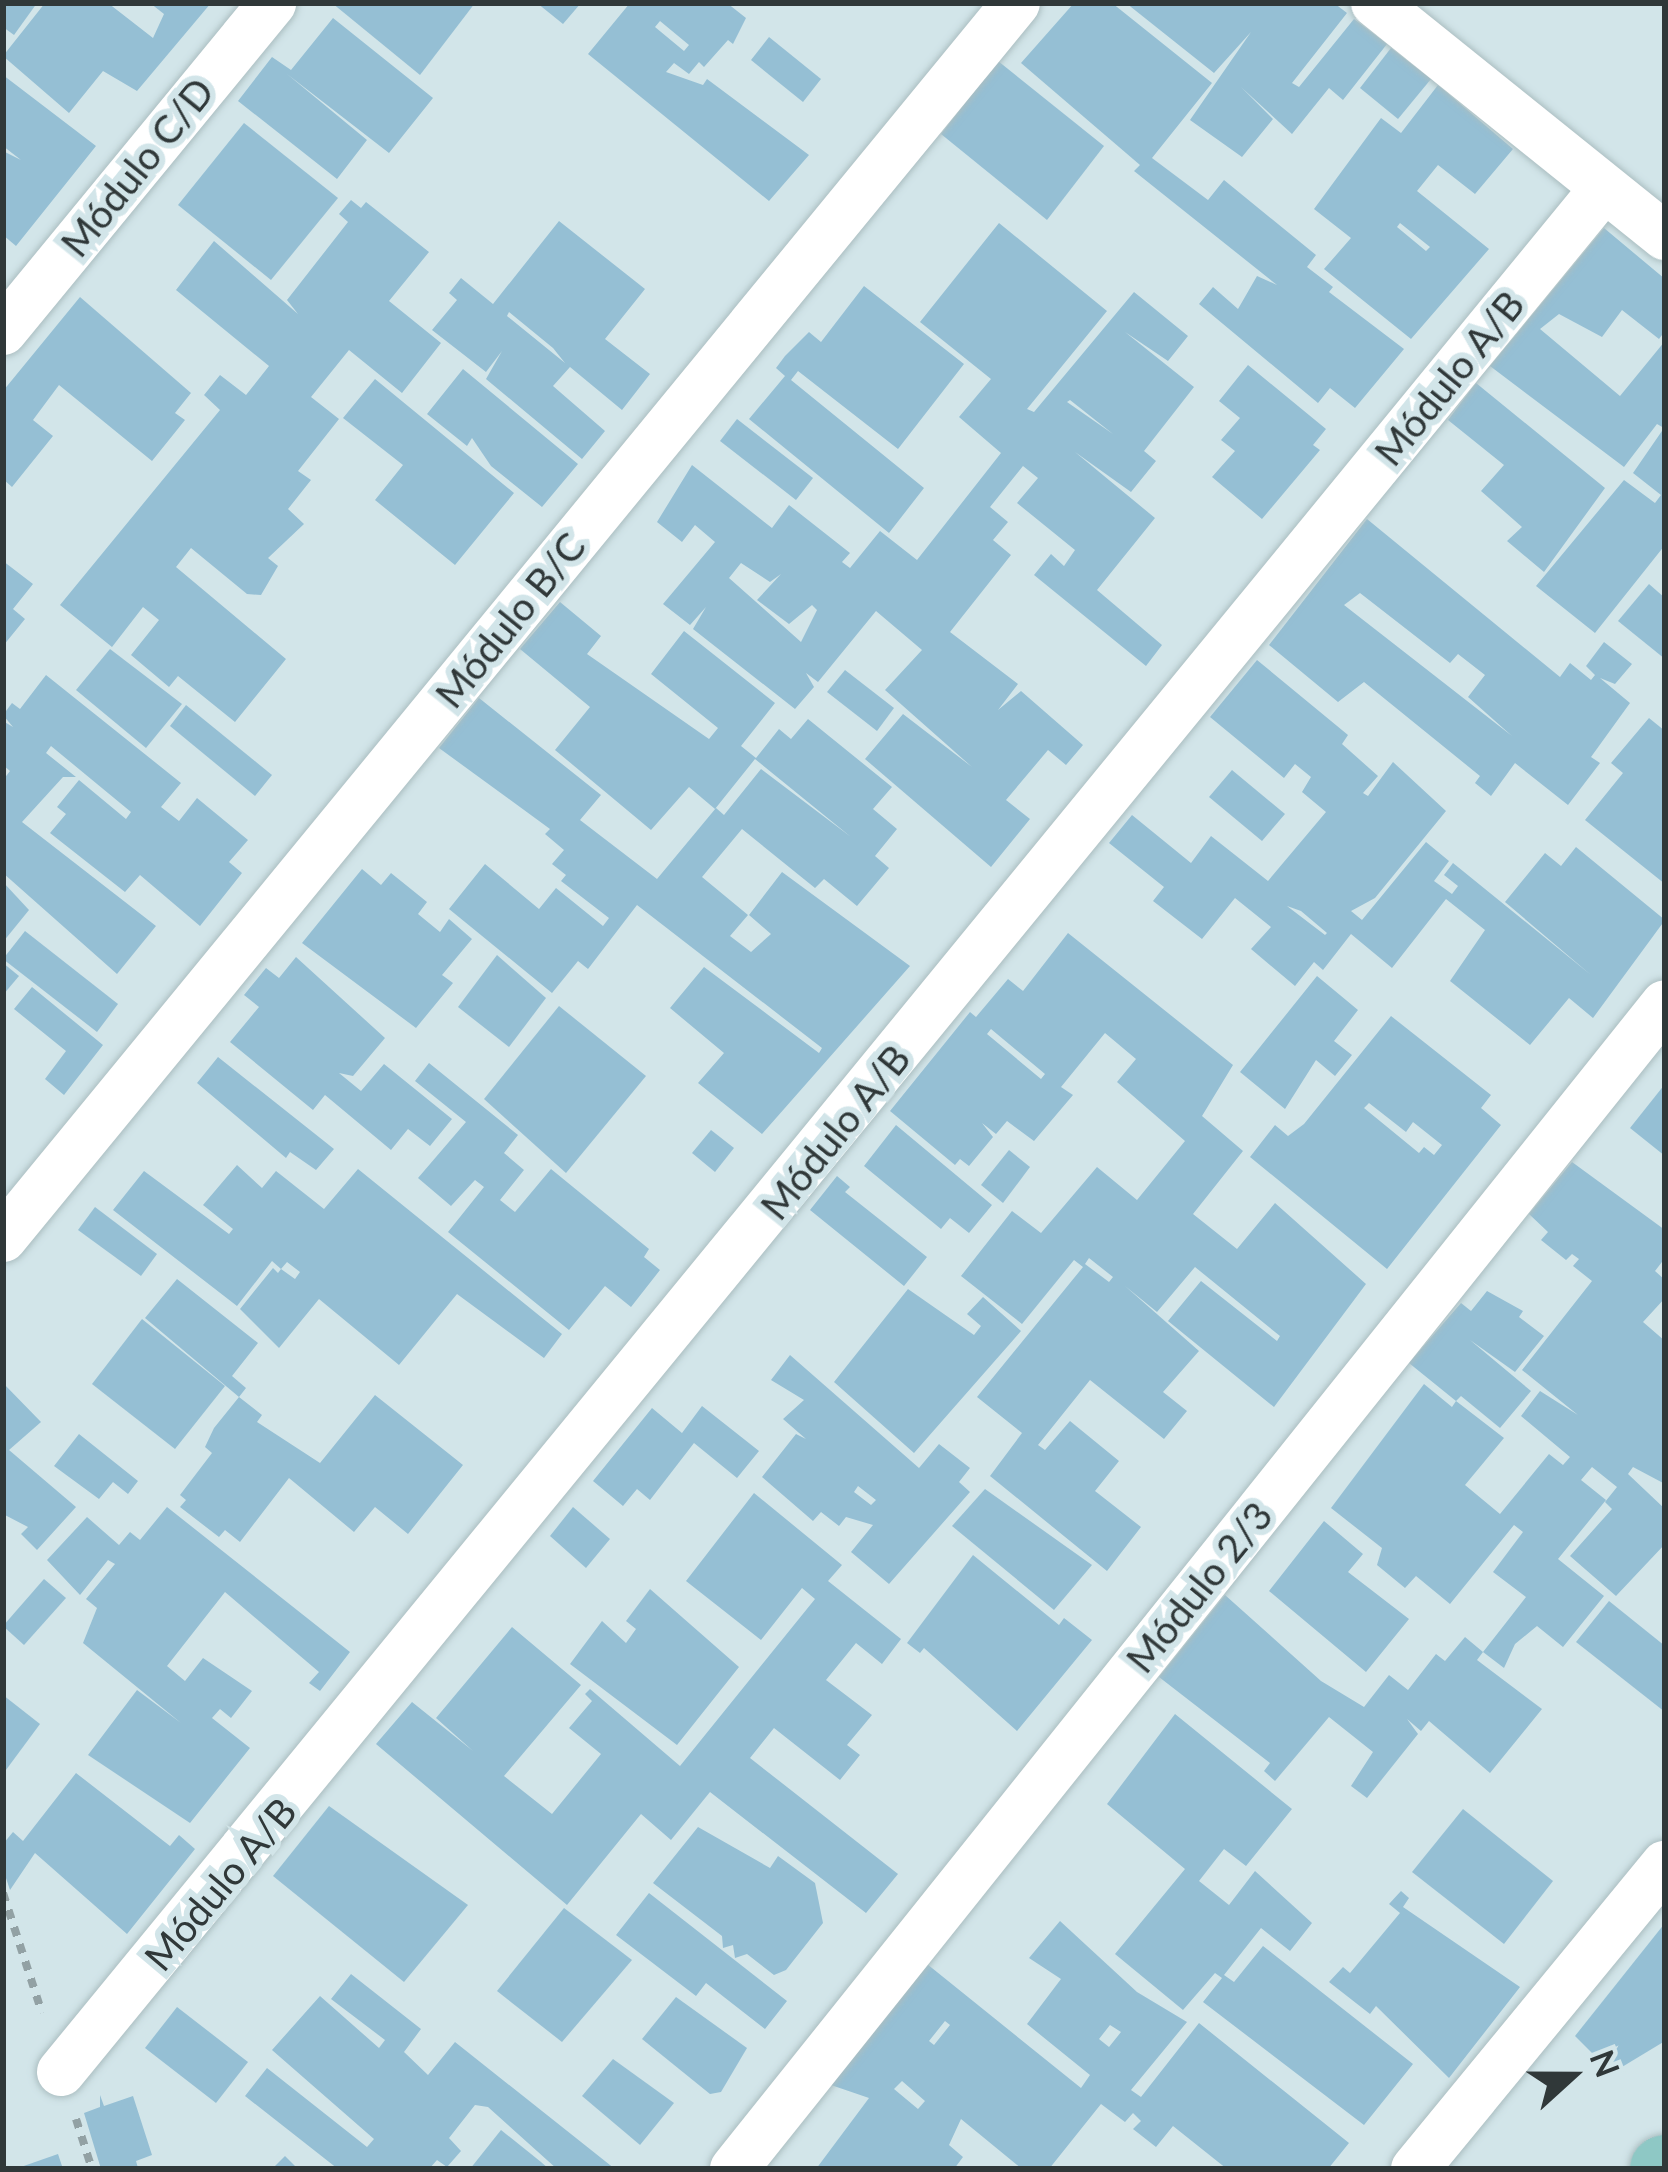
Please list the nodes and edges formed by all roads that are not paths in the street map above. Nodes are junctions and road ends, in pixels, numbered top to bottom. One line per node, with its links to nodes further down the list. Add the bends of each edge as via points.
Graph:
1 (272, 3): 6 (street, Módulo C/D)
2 (1016, 3): 8 (street, Módulo B/C)
3 (1375, 3): 4 (street)
4 (1604, 188): 5 (street); 10 (street, Módulo A/B)
5 (1665, 236)
6 (3, 331)
7 (1665, 1004): 11 (street, Módulo 2/3)
8 (3, 1238)
9 (1665, 1865): 12 (street)
10 (61, 2072)
11 (734, 2169)
12 (1415, 2169)

